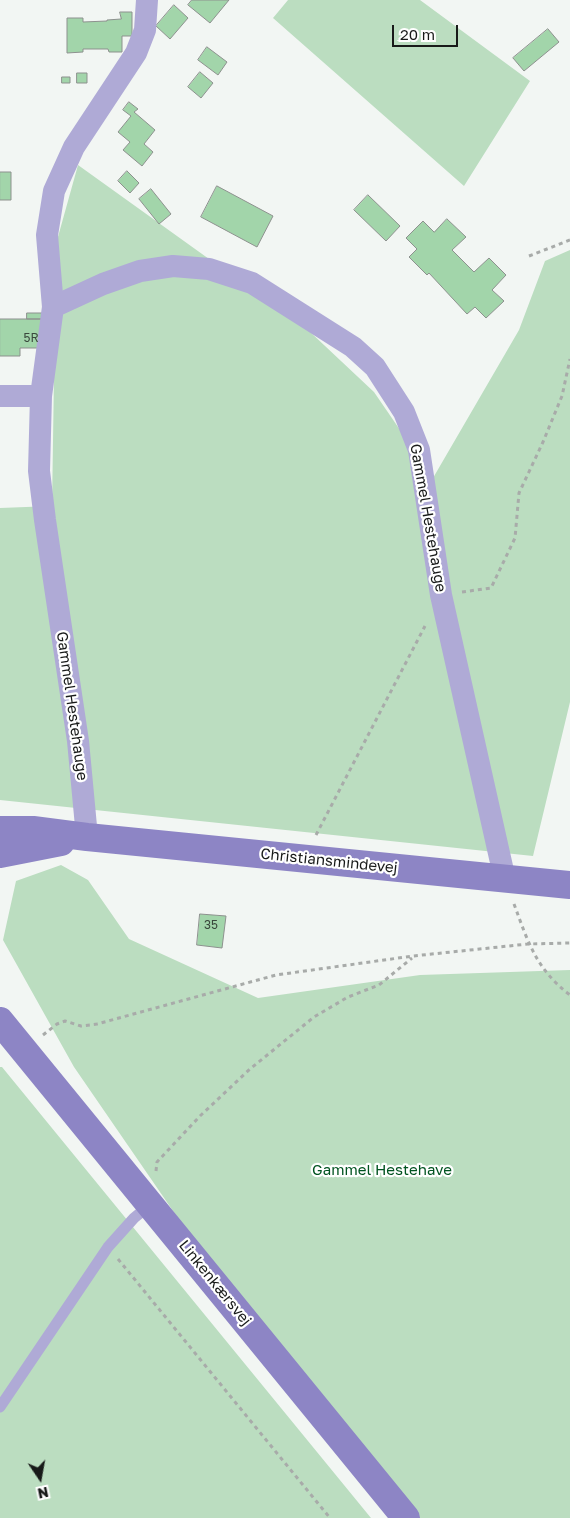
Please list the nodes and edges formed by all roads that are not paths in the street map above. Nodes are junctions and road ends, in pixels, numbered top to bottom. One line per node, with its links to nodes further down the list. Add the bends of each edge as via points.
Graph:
1 (147, 0): 2 (street, Gammel Hestehauge, via 145,30 136,53 74,147 54,191 47,235)
2 (53, 307): 4 (street, Gammel Hestehauge); 8 (street, Gammel Hestehauge, via 140,271 172,266 209,269 252,283 353,347 375,367 404,412 419,450 441,594)
3 (0, 396): 4 (street)
4 (41, 396): 6 (street, Gammel Hestehauge, via 39,470 78,741)
5 (0, 830): 6 (street, Christiansmindevej, via 33,830)
6 (87, 837): 7 (street, Christiansmindevej); 8 (street, Christiansmindevej)
7 (0, 854)
8 (505, 880): 9 (street, Christiansmindevej)
9 (570, 885)
10 (0, 1008): 12 (street, Linkenkærsvej)
11 (0, 1021): 12 (street, Linkenkærsvej)
12 (23, 1049): 13 (street, Linkenkærsvej)
13 (151, 1204): 14 (lane, via 108,1248); 15 (street, Linkenkærsvej)
14 (0, 1407)
15 (406, 1518)

